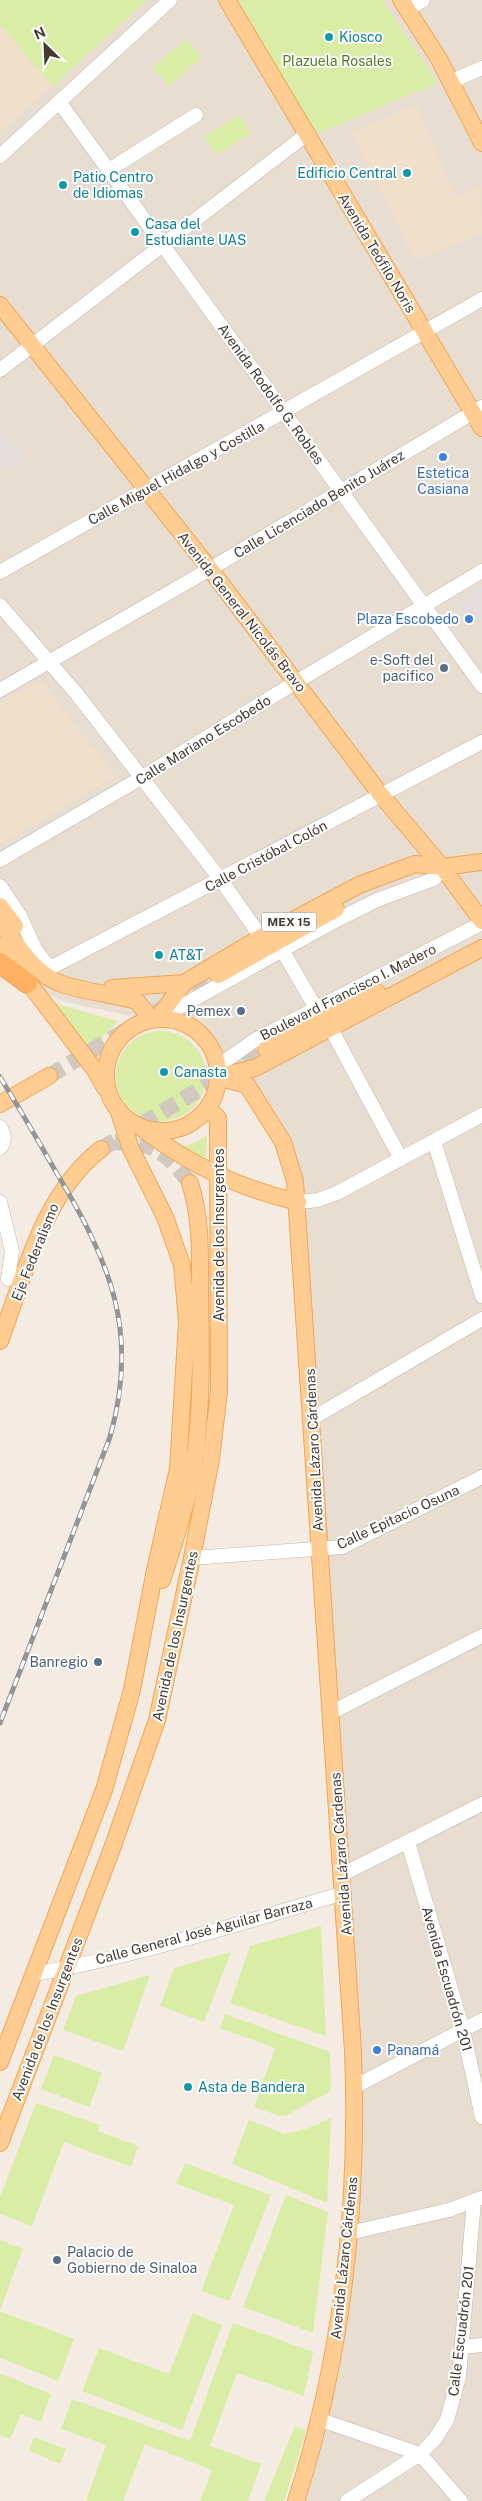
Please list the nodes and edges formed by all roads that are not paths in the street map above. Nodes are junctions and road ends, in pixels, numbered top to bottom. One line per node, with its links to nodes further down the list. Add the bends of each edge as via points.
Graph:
1 (170, 0): 7 (street)
2 (227, 0): 9 (main road, Avenida Teófilo Noris)
3 (423, 0): 4 (street)
4 (404, 5): 6 (main road)
5 (482, 68): 6 (street)
6 (450, 82): 10 (main road)
7 (60, 103): 11 (street); 12 (street, Avenida Rodolfo G. Robles)
8 (196, 115): 12 (street)
9 (307, 134): 13 (street); 16 (main road, Avenida Teófilo Noris)
10 (482, 143)
11 (0, 156)
12 (109, 170): 13 (street, Avenida Rodolfo G. Robles)
13 (162, 244): 17 (street); 20 (street, Avenida Rodolfo G. Robles)
14 (482, 299): 16 (street, Calle Miguel Hidalgo y Costilla)
15 (0, 305): 17 (main road, Avenida General Nicolás Bravo)
16 (424, 331): 19 (main road, Avenida Teófilo Noris); 20 (street, Calle Miguel Hidalgo y Costilla)
17 (32, 345): 18 (street); 22 (main road, Avenida General Nicolás Bravo)
18 (0, 370)
19 (477, 410): 21 (main road, Avenida Teófilo Noris); 23 (street, Calle Licenciado Benito Juárez)
20 (284, 412): 22 (street, Calle Miguel Hidalgo y Costilla); 23 (street, Avenida Rodolfo G. Robles)
21 (482, 428)
22 (146, 490): 24 (main road, Avenida General Nicolás Bravo); 26 (street, Calle Miguel Hidalgo y Costilla)
23 (341, 491): 24 (street, Calle Licenciado Benito Juárez); 28 (street, Avenida Rodolfo G. Robles)
24 (210, 569): 29 (street, Calle Licenciado Benito Juárez); 30 (main road, Avenida General Nicolás Bravo)
25 (482, 571): 28 (street, Calle Mariano Escobedo)
26 (0, 572)
27 (0, 605): 29 (street)
28 (424, 606): 30 (street, Calle Mariano Escobedo); 31 (street, Avenida Rodolfo G. Robles)
29 (49, 662): 32 (street, Calle Licenciado Benito Juárez); 34 (street)
30 (296, 682): 34 (street, Calle Mariano Escobedo); 35 (main road, Avenida General Nicolás Bravo)
31 (482, 686)
32 (0, 690)
33 (482, 742): 35 (street, Calle Cristóbal Colón)
34 (141, 778): 36 (street, Calle Mariano Escobedo); 39 (street)
35 (381, 795): 38 (main road, Avenida General Nicolás Bravo); 39 (street, Calle Cristóbal Colón)
36 (0, 860)
37 (482, 862): 38 (main road, MEX 15)
38 (442, 867): 43 (main road, Avenida General Nicolás Bravo); 44 (main road, MEX 15, via 415,864 386,873); 49 (street, via 434,878 377,900); 51 (main road, via 369,892)
39 (221, 880): 44 (street); 48 (street, Calle Cristóbal Colón, via 50,968)
40 (0, 886): 48 (street, via 20,916)
41 (0, 906): 48 (main road)
42 (0, 921): 54 (main road, via 39,970 64,985)
43 (482, 922): 55 (street, Boulevard Francisco I. Madero)
44 (261, 937): 53 (main road, MEX 15)
45 (482, 940): 58 (main road)
46 (0, 945): 52 (main road)
47 (482, 948): 57 (main road, Boulevard Francisco I. Madero)
48 (36, 950)
49 (282, 950): 55 (street); 56 (street)
50 (0, 962): 52 (highway)
51 (218, 975)
52 (28, 982): 61 (main road, via 95,1070)
53 (184, 983): 54 (main road); 56 (main road, MEX 15)
54 (86, 990): 56 (main road, via 138,1000)
55 (316, 1008): 59 (street, Boulevard Francisco I. Madero, via 255,1040)
56 (154, 1019): 59 (main road, via 178,1021 192,1027 213,1051); 61 (main road, via 136,1025 113,1046 105,1078)
57 (331, 1029): 59 (main road, Boulevard Francisco I. Madero, via 255,1068); 71 (street)
58 (266, 1049)
59 (218, 1073): 63 (main road, via 215,1093); 75 (main road, Avenida Lázaro Cárdenas, via 247,1086 268,1118 288,1154)
60 (49, 1076): 62 (main road)
61 (108, 1094): 64 (main road)
62 (0, 1104)
63 (208, 1108): 67 (main road, via 194,1121 177,1129 159,1132); 72 (main road, Avenida de los Insurgentes, via 218,1118)
64 (119, 1112): 67 (main road); 85 (main road, Avenida de los Insurgentes, via 131,1149 177,1247 182,1265 187,1321 178,1469)
65 (482, 1115): 68 (street)
66 (0, 1127): 69 (street, via 5,1137)
67 (140, 1128): 72 (main road, via 174,1153)
68 (434, 1141): 71 (street); 77 (street)
69 (0, 1148)
70 (101, 1149): 79 (main road, Eje Federalismo, via 82,1163 56,1200 36,1243)
71 (401, 1159): 75 (street, via 337,1193 318,1200)
72 (219, 1174): 75 (main road, via 267,1195); 83 (main road, Avenida de los Insurgentes, via 219,1392 211,1459)
73 (190, 1183): 85 (main road, via 200,1233 200,1386 196,1449 173,1548)
74 (0, 1202): 76 (street, via 12,1251)
75 (298, 1202): 80 (main road, Avenida Lázaro Cárdenas)
76 (8, 1279)
77 (482, 1296)
78 (482, 1319): 80 (street)
79 (0, 1341)
80 (313, 1418): 82 (main road, Avenida Lázaro Cárdenas)
81 (482, 1477): 82 (street, Calle Epitacio Osuna, via 342,1547)
82 (320, 1550): 83 (street, Calle Epitacio Osuna); 86 (main road, Avenida Lázaro Cárdenas)
83 (192, 1558): 91 (main road, Avenida de los Insurgentes, via 157,1720 116,1839)
84 (482, 1636): 86 (street)
85 (141, 1640): 92 (main road, Avenida de los Insurgentes, via 132,1690 104,1790)
86 (332, 1712): 89 (main road, Avenida Lázaro Cárdenas)
87 (482, 1804): 88 (street)
88 (408, 1842): 89 (street); 94 (street, Avenida Escuadrón 201)
89 (343, 1874): 90 (main road, Avenida Lázaro Cárdenas)
90 (344, 1893): 91 (street, Calle General José Aguilar Barraza); 96 (main road, Avenida Lázaro Cárdenas)
91 (66, 1968): 92 (street, Calle General José Aguilar Barraza); 98 (main road, Avenida de los Insurgentes)
92 (34, 1974): 95 (main road, Avenida de los Insurgentes)
93 (482, 2020): 94 (street)
94 (463, 2030): 96 (street); 97 (street, Avenida Escuadrón 201)
95 (0, 2062)
96 (354, 2087): 100 (main road, Avenida Lázaro Cárdenas)
97 (482, 2117)
98 (0, 2143)
99 (478, 2199): 100 (street, via 420,2217); 102 (street, Calle Escuadrón 201)
100 (350, 2233): 103 (main road, Avenida Lázaro Cárdenas, via 335,2348)
101 (482, 2345): 102 (street)
102 (462, 2346): 104 (street, Calle Escuadrón 201, via 455,2397 447,2420)
103 (318, 2420): 104 (street); 105 (main road, Avenida Lázaro Cárdenas)
104 (420, 2454): 106 (street, Calle Escuadrón 201); 107 (street)
105 (296, 2501)
106 (347, 2501)
107 (461, 2501)

